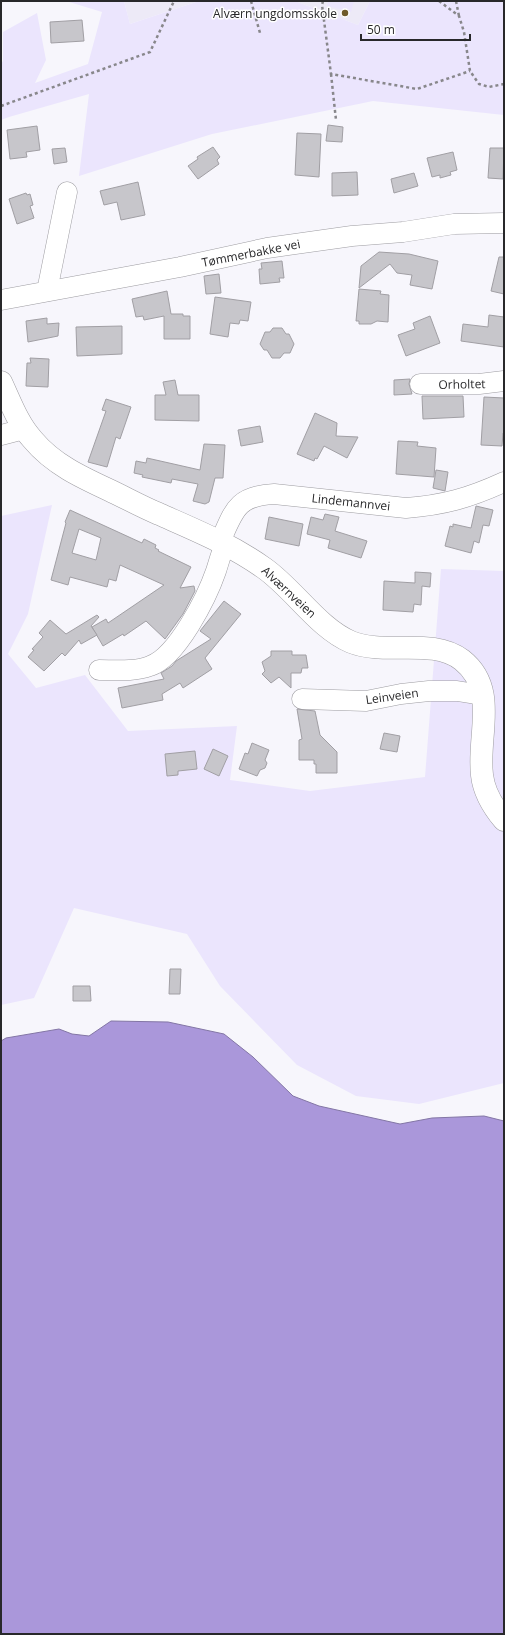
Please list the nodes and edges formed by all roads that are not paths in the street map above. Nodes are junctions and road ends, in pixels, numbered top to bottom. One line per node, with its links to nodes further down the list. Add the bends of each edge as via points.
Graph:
1 (67, 192): 3 (street)
2 (504, 223): 3 (street, Tømmerbakke vei, via 454,224 267,248)
3 (47, 292): 4 (street, Tømmerbakke vei)
4 (1, 300)
5 (504, 381): 7 (street, Orholtet, via 479,384)
6 (1, 382): 8 (main road, Alværnveien)
7 (420, 384)
8 (24, 429): 9 (street); 11 (main road, Alværnveien, via 41,450 71,471)
9 (1, 435)
10 (504, 482): 11 (street, Lindemannvei, via 454,502 406,508 274,494 260,495 240,504 235,510)
11 (222, 543): 12 (street, Lindemannvei, via 216,571 198,611 168,655 150,667); 13 (main road, Alværnveien, via 273,575 329,629 344,639 375,648 428,648 447,652 461,659 471,669)
12 (99, 670)
13 (482, 694): 14 (street, Leinveien, via 429,691 366,701); 15 (main road, Alværnveien, via 485,717 482,754 484,786 490,801)
14 (302, 699)
15 (504, 820)

